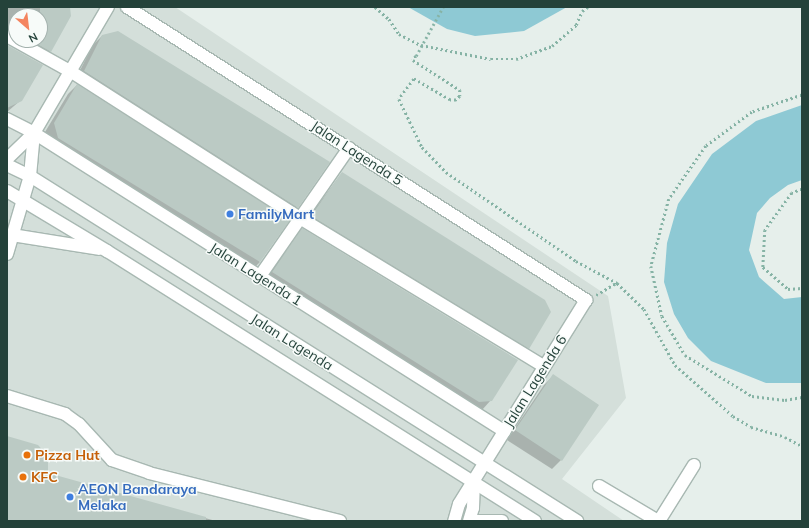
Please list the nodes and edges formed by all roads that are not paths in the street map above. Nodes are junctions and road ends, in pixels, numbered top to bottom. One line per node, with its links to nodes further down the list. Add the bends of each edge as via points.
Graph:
1 (108, 7): 4 (street)
2 (127, 7): 7 (street, Jalan Lagenda 5)
3 (7, 36): 4 (street)
4 (70, 71): 6 (street); 13 (street)
5 (7, 119): 6 (street, Jalan Lagenda 1)
6 (34, 133): 8 (street); 10 (street); 17 (street, Jalan Lagenda 1)
7 (349, 148): 13 (street); 18 (street, Jalan Lagenda 5)
8 (7, 159)
9 (7, 165): 10 (street, Jalan Lagenda)
10 (30, 176): 12 (street); 22 (street, Jalan Lagenda)
11 (7, 191): 12 (street, Jalan Lagenda)
12 (24, 200): 14 (street); 15 (street, Jalan Lagenda)
13 (300, 218): 17 (street); 19 (street)
14 (12, 235): 15 (street); 16 (street)
15 (106, 251): 24 (street, Jalan Lagenda)
16 (7, 254)
17 (260, 276): 21 (street, Jalan Lagenda 1)
18 (586, 300): 19 (street, Jalan Lagenda 6)
19 (544, 366): 21 (street, Jalan Lagenda 6)
20 (7, 396): 26 (street, via 65,414 79,424 112,460 149,473)
21 (504, 431): 22 (street, Jalan Lagenda 6)
22 (484, 463): 24 (street, Jalan Lagenda 6); 32 (street, Jalan Lagenda)
23 (694, 465): 33 (street)
24 (474, 482): 27 (street, Jalan Lagenda 6, via 458,504); 28 (street, via 473,508); 31 (street, Jalan Lagenda)
25 (599, 486): 33 (street)
26 (340, 521)
27 (454, 521)
28 (469, 521)
29 (475, 521): 30 (street)
30 (502, 521)
31 (535, 521)
32 (576, 521)
33 (658, 521)

